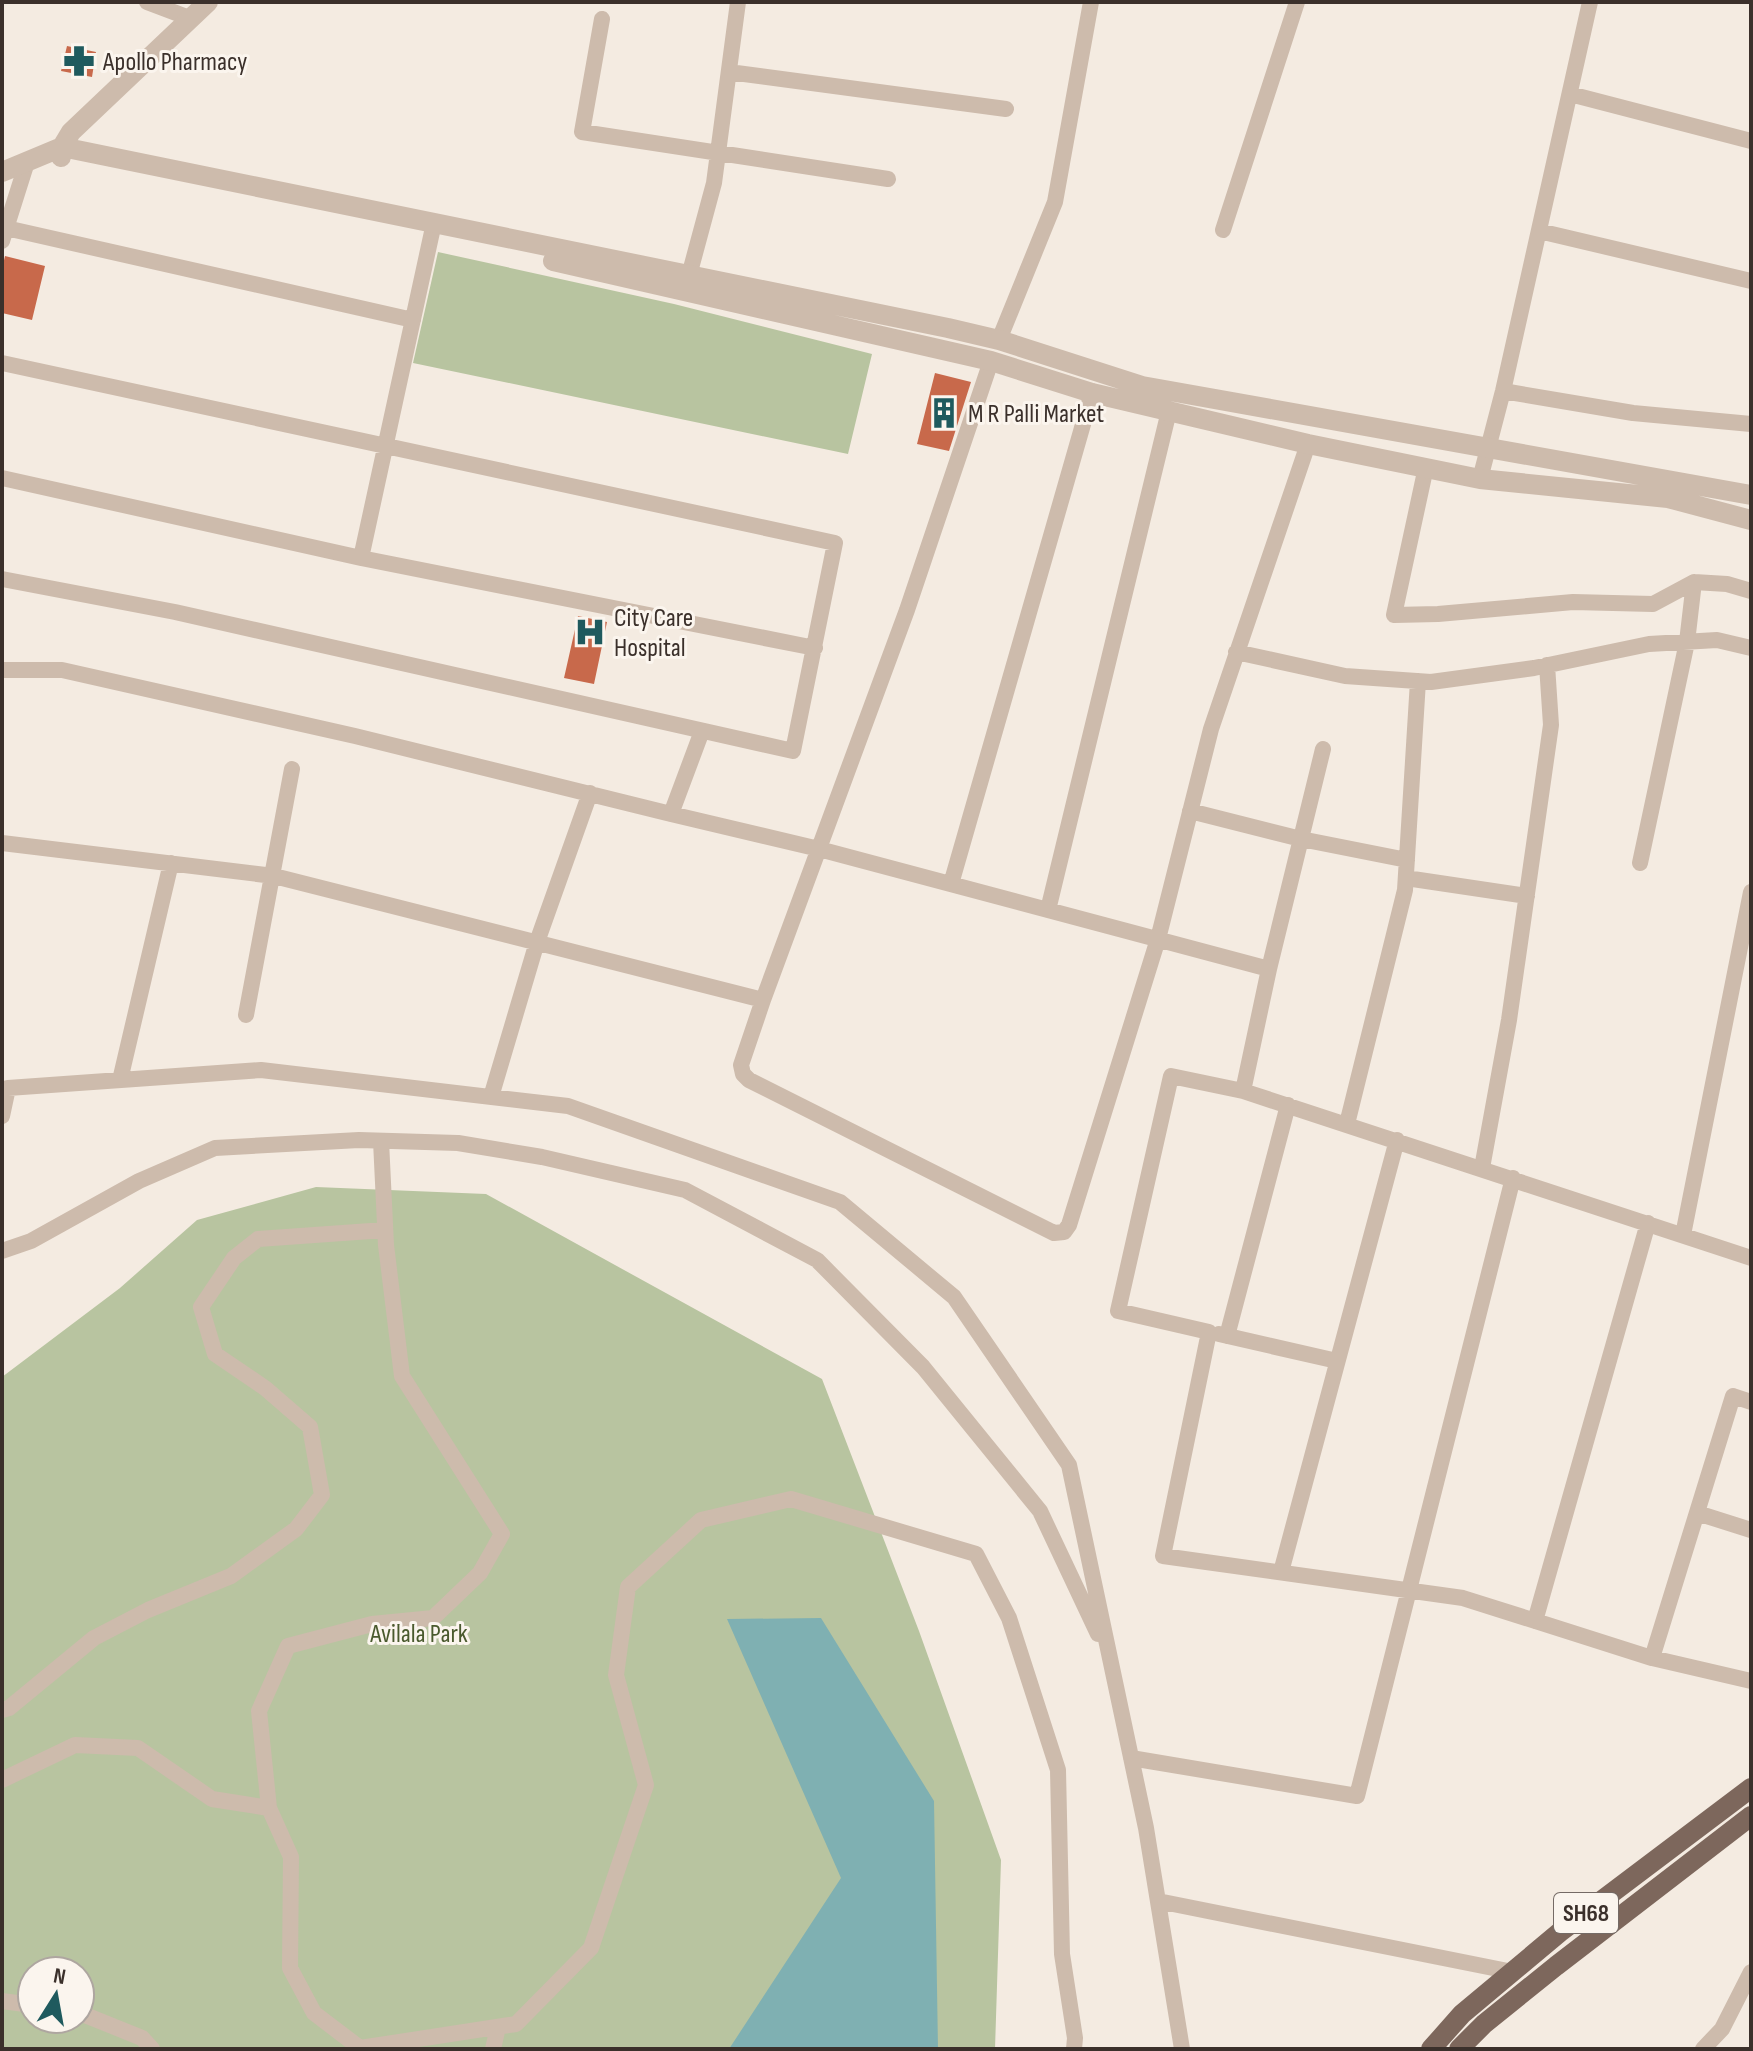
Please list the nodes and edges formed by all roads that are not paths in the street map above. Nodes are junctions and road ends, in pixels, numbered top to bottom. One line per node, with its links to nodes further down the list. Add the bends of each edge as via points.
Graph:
1 (147, 2): 7 (street)
2 (208, 2): 7 (street)
3 (738, 2): 9 (street)
4 (1091, 2): 26 (street, via 1055,202)
5 (1297, 2): 19 (street)
6 (1590, 2): 10 (street)
7 (192, 19): 14 (street, via 71,132)
8 (602, 19): 13 (street, via 582,132)
9 (729, 72): 11 (street); 13 (street)
10 (1570, 94): 12 (street); 20 (street)
11 (1006, 109)
12 (1751, 141)
13 (718, 151): 17 (street); 24 (street)
14 (62, 154): 15 (street); 21 (street); 24 (street)
15 (25, 170): 16 (street); 18 (street); 22 (street)
16 (2, 172)
17 (888, 179)
18 (2, 186)
19 (1223, 230)
20 (1539, 231): 23 (street); 29 (street)
21 (432, 232): 24 (street); 25 (street)
22 (4, 235): 25 (street)
23 (1751, 281)
24 (687, 284): 26 (street); 27 (street)
25 (413, 320): 34 (street)
26 (999, 340): 35 (street, via 1142,386)
27 (991, 361): 30 (street); 60 (street)
28 (2, 363): 34 (street)
29 (1503, 391): 32 (street, via 1633,413); 35 (street)
30 (1092, 393): 31 (street); 66 (street)
31 (1169, 411): 33 (street); 69 (street)
32 (1751, 424)
33 (1308, 444): 36 (street); 48 (street)
34 (386, 445): 41 (street); 46 (street, via 835,543)
35 (1488, 448): 38 (street); 39 (street)
36 (1426, 467): 38 (street); 43 (street, via 1394,615 1573,602 1653,604)
37 (2, 478): 41 (street)
38 (1480, 479): 40 (street, via 1668,498)
39 (1751, 495)
40 (1751, 520)
41 (361, 558): 46 (street)
42 (2, 579): 52 (street, via 175,612)
43 (1694, 582): 44 (street); 45 (street)
44 (1751, 591)
45 (1687, 642): 47 (street, via 1717,640); 49 (street, via 1649,644); 63 (street)
46 (815, 648): 52 (street, via 793,751)
47 (1751, 648)
48 (1236, 652): 51 (street, via 1345,676); 56 (street)
49 (1547, 665): 51 (street); 68 (street, via 1551,725)
50 (2, 670): 55 (street, via 62,670)
51 (1418, 681): 61 (street)
52 (702, 731): 57 (street)
53 (1323, 749): 58 (street)
54 (292, 769): 64 (street)
55 (590, 793): 57 (street); 71 (street)
56 (1190, 811): 58 (street); 70 (street)
57 (671, 814): 60 (street)
58 (1301, 839): 61 (street); 72 (street)
59 (2, 843): 62 (street)
60 (819, 849): 66 (street); 73 (street)
61 (1407, 860): 65 (street)
62 (171, 863): 64 (street); 75 (street)
63 (1640, 863)
64 (274, 876): 71 (street); 74 (street)
65 (1406, 878): 68 (street); 80 (street)
66 (951, 884): 69 (street)
67 (1751, 892): 87 (street)
68 (1527, 896): 83 (street)
69 (1048, 910): 70 (street)
70 (1158, 939): 72 (street); 73 (street, via 1064,1232 1054,1233 749,1080 741,1065)
71 (537, 942): 73 (street); 77 (street)
72 (1269, 969): 76 (street)
73 (763, 1000)
74 (246, 1015)
75 (120, 1080): 77 (street, via 261,1070); 78 (street, via 8,1088)
76 (1243, 1091): 79 (street); 90 (street, via 1171,1076 1118,1311)
77 (491, 1097): 100 (street, via 568,1106 840,1202 954,1297 1069,1465)
78 (3, 1105)
79 (1288, 1105): 80 (street); 91 (street)
80 (1347, 1124): 81 (street)
81 (1397, 1140): 83 (street); 92 (street)
82 (381, 1141): 86 (street); 88 (street, via 215,1148); 100 (street, via 458,1143 685,1190 817,1260 923,1367 1040,1511)
83 (1482, 1168): 84 (street)
84 (1513, 1178): 85 (street); 97 (street)
85 (1648, 1223): 87 (street); 98 (street)
86 (385, 1230): 102 (street, via 258,1239 234,1258 201,1307 215,1354 310,1427 322,1495 296,1529 231,1576 94,1638); 106 (street, via 402,1376 502,1534 480,1573 433,1618 372,1624 288,1646 259,1711)
87 (1683, 1235): 89 (street)
88 (2, 1251)
89 (1751, 1258)
90 (1209, 1332): 91 (street); 96 (street, via 1163,1556)
91 (1227, 1336): 92 (street)
92 (1337, 1361): 96 (street)
93 (1751, 1402): 94 (street, via 1733,1396)
94 (1697, 1513): 95 (street); 99 (street)
95 (1751, 1530)
96 (1281, 1572): 97 (street)
97 (1410, 1591): 98 (street, via 1463,1598); 103 (street, via 1357,1796)
98 (1535, 1621): 99 (street)
99 (1652, 1658): 101 (street)
100 (1110, 1660): 103 (street)
101 (1751, 1681)
102 (2, 1710)
103 (1131, 1758): 108 (street)
104 (2, 1780): 106 (street, via 75,1745 138,1748 212,1799)
105 (1751, 1788): 109 (main road, SH68)
106 (269, 1808): 112 (street, via 291,1857 290,1968 314,2013 360,2048)
107 (1751, 1816): 118 (main road, SH68, via 1556,1966)
108 (1158, 1901): 109 (street); 116 (street)
109 (1513, 1972): 117 (main road, SH68, via 1462,2014)
110 (1751, 1972): 119 (street, via 1722,2029)
111 (96, 2019): 113 (street, via 142,2038)
112 (498, 2027): 114 (street); 115 (street, via 516,2024 591,1948 646,1785 616,1675 628,1587 701,1520 791,1499 976,1554 1009,1618 1058,1770 1062,1954)
113 (152, 2049)
114 (493, 2049)
115 (1074, 2049)
116 (1182, 2049)
117 (1431, 2049)
118 (1459, 2049)
119 (1703, 2049)

